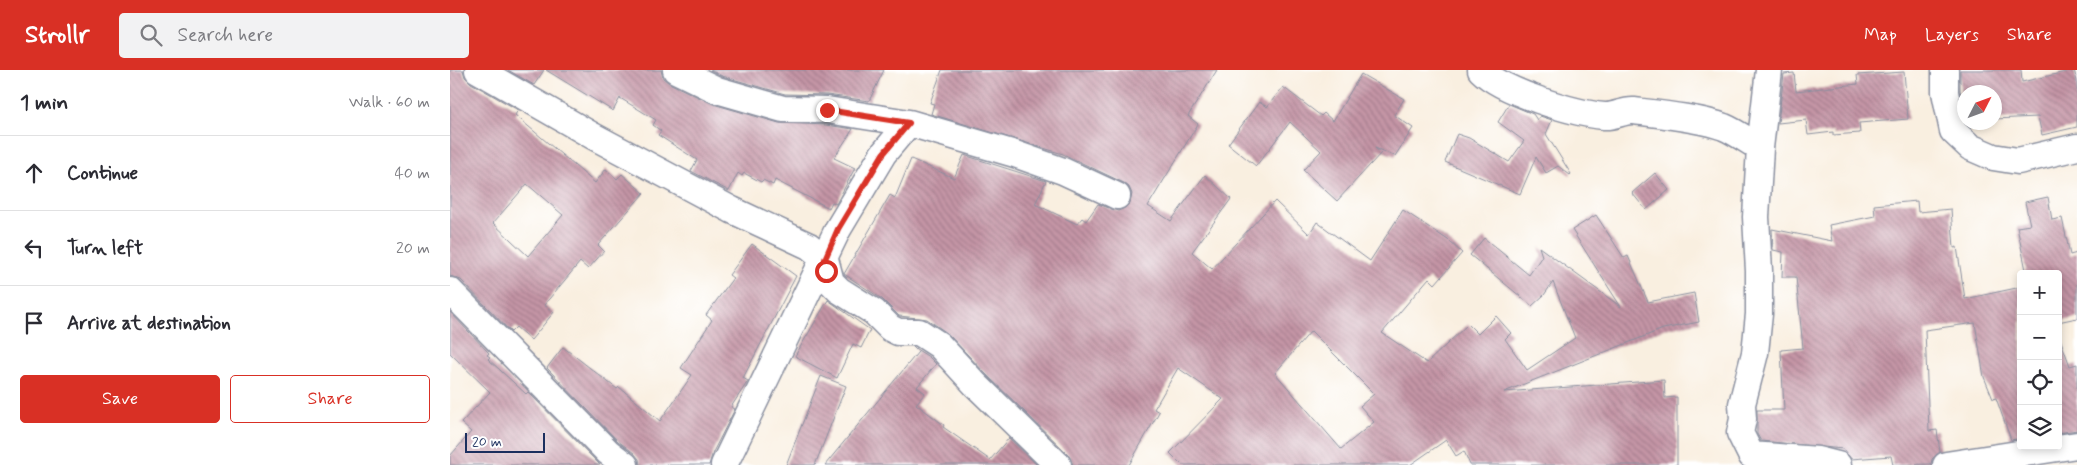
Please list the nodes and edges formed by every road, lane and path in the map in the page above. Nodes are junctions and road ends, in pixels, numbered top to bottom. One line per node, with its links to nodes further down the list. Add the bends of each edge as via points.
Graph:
1 (478, 70): 10 (street, via 732,210 809,246)
2 (676, 70): 6 (street, via 717,90 783,110 827,110)
3 (1481, 70): 8 (street, via 1516,92 1576,111 1606,117 1631,111 1690,119 1724,127)
4 (1769, 70): 8 (street)
5 (1944, 70): 7 (street, via 1953,131 1970,147 1993,157 2018,161)
6 (909, 123): 9 (street, via 1015,154 1063,171); 10 (street, via 883,154 858,194)
7 (2077, 147)
8 (1760, 148): 16 (street, via 1756,217 1759,314 1755,353 1742,404 1740,433 1751,455 1818,460)
9 (1117, 196)
10 (825, 259): 13 (street, via 831,282 839,290 874,312 890,328 898,332 920,332 939,345); 15 (street)
11 (450, 291): 14 (street, via 608,452)
12 (2077, 445): 17 (street)
13 (1054, 464)
14 (625, 465)
15 (724, 465)
16 (1838, 465)
17 (1946, 465)

